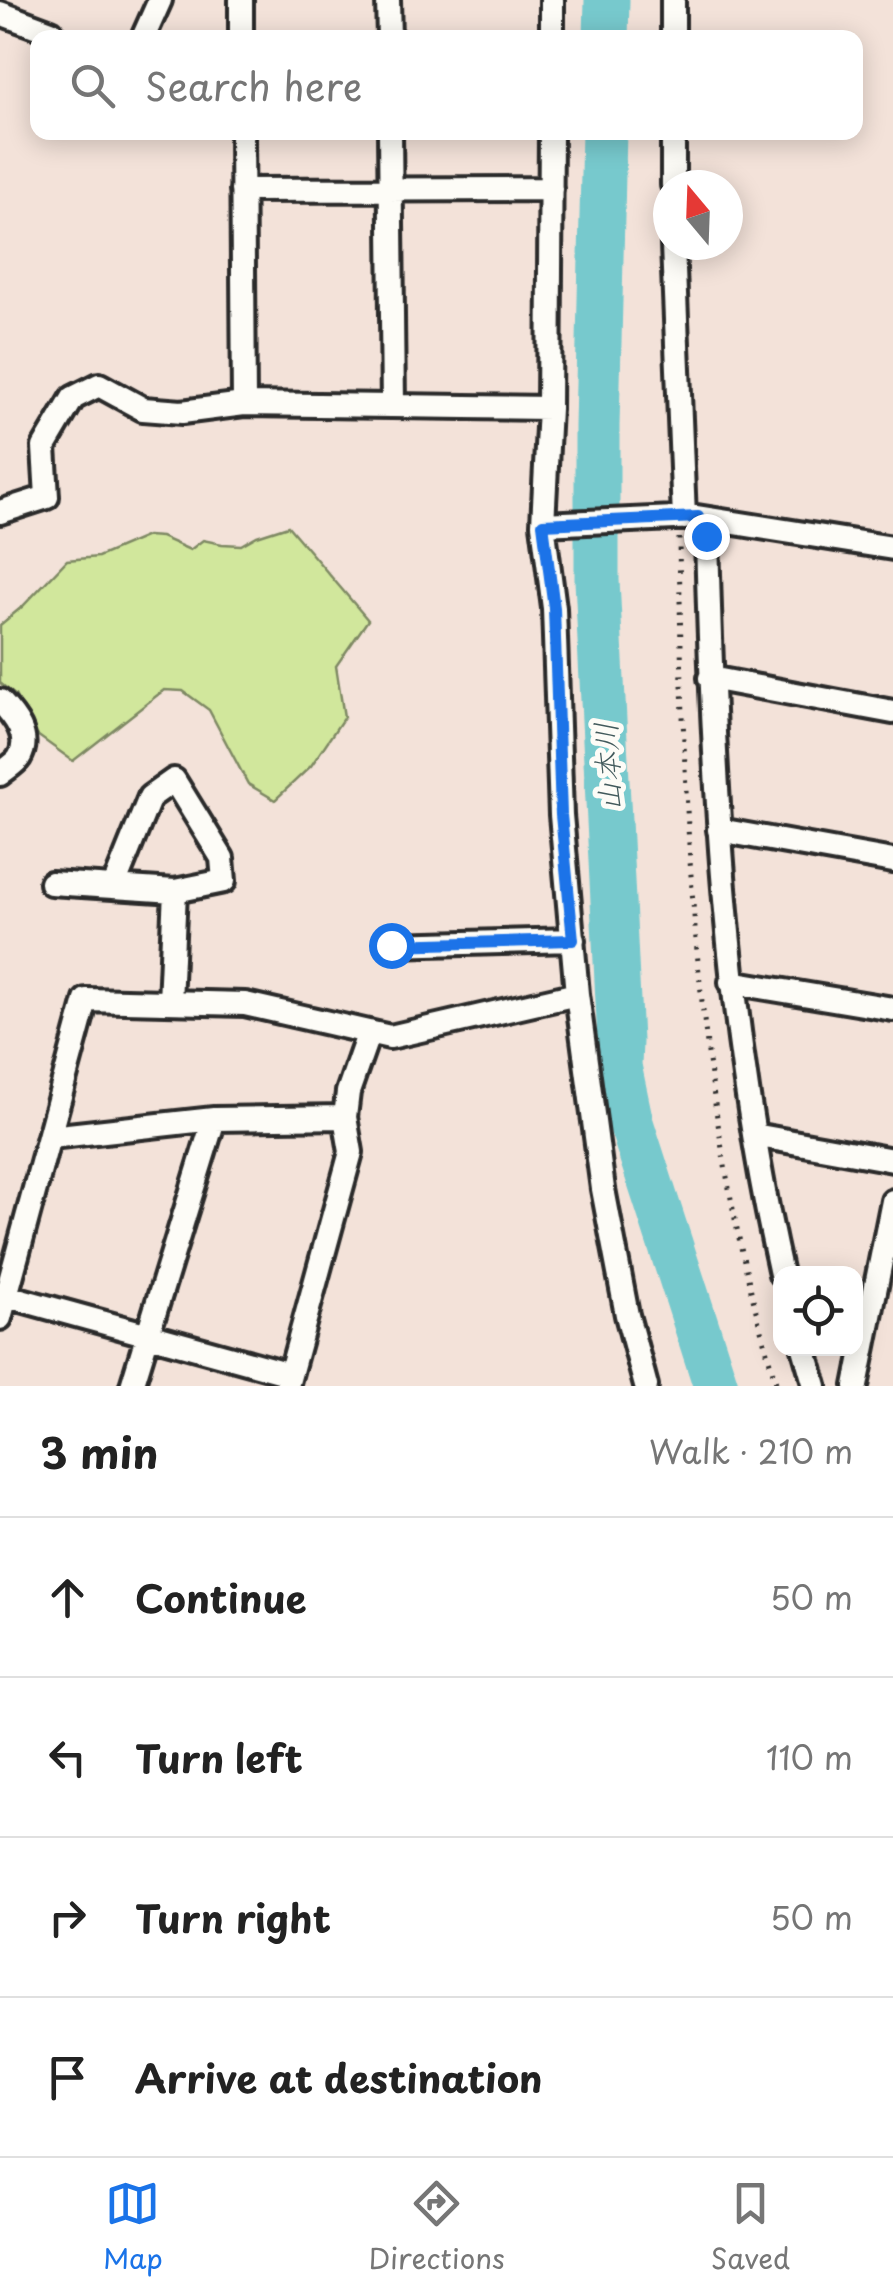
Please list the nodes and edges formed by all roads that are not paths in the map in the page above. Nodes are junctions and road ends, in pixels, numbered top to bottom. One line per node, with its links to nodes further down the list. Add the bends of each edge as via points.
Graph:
1 (160, 0): 8 (street)
2 (241, 0): 9 (street)
3 (388, 0): 10 (street)
4 (552, 0): 11 (street)
5 (673, 0): 12 (street)
6 (0, 13): 7 (street)
7 (46, 30)
8 (147, 30)
9 (241, 30)
10 (389, 30)
11 (552, 30)
12 (673, 30)
13 (242, 140): 20 (street)
14 (390, 140): 18 (street)
15 (551, 140): 19 (street)
16 (673, 140): 17 (street)
17 (673, 170)
18 (390, 188): 19 (street); 20 (street); 23 (street)
19 (551, 189): 24 (street)
20 (242, 190): 22 (street)
21 (673, 260): 26 (street)
22 (244, 404): 23 (street); 25 (street, via 143,409 99,385 73,398 44,447 47,497)
23 (392, 406): 24 (street)
24 (549, 408): 27 (street)
25 (0, 512)
26 (684, 518): 27 (street); 28 (street); 29 (street, via 706,536)
27 (550, 523): 38 (street, via 561,815)
28 (893, 548)
29 (710, 678): 31 (street); 33 (street)
30 (0, 700): 32 (street, via 18,720 24,744 18,760)
31 (893, 712)
32 (0, 774)
33 (719, 830): 34 (street); 40 (street)
34 (893, 861)
35 (51, 882): 36 (street)
36 (114, 886): 37 (street); 37 (street, via 150,797 174,780 222,858 224,881)
37 (175, 891): 42 (street)
38 (573, 940): 39 (street); 41 (street)
39 (391, 945)
40 (731, 982): 43 (street); 47 (street)
41 (578, 994): 44 (street, via 390,1038); 58 (street, via 603,1189)
42 (170, 1002): 44 (street, via 245,1004); 48 (street, via 86,1000)
43 (893, 1008)
44 (369, 1032): 45 (street)
45 (346, 1116): 46 (street); 56 (street, via 351,1152)
46 (214, 1119): 48 (street); 54 (street)
47 (754, 1136): 49 (street); 51 (street)
48 (50, 1137): 52 (street)
49 (893, 1160)
50 (893, 1201): 53 (street)
51 (779, 1266)
52 (3, 1307): 54 (street)
53 (873, 1312): 60 (street)
54 (147, 1334): 56 (street); 57 (street)
55 (806, 1356): 59 (street)
56 (289, 1380)
57 (132, 1386)
58 (646, 1386)
59 (815, 1386)
60 (856, 1386)

